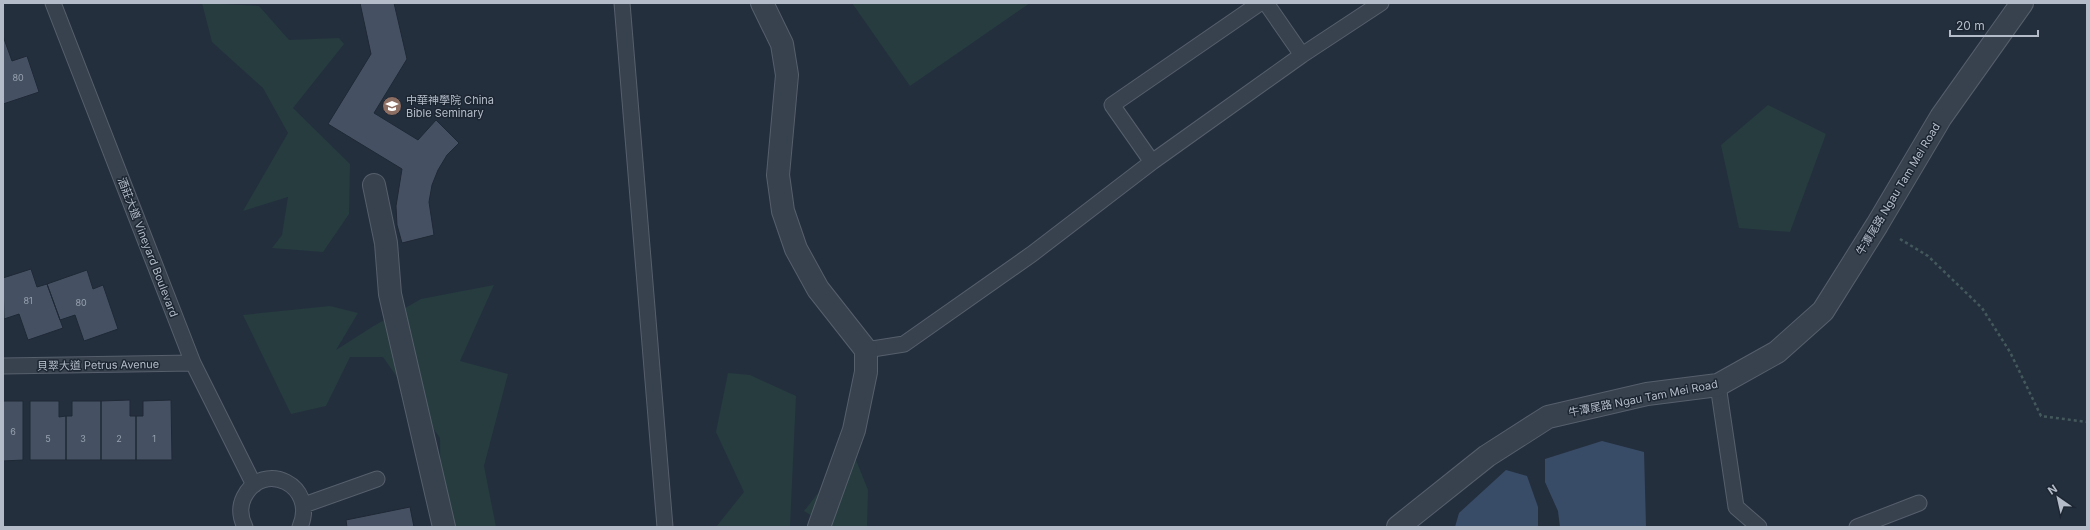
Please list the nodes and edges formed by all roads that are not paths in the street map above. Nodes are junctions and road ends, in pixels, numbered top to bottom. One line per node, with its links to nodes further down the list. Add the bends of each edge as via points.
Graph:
1 (53, 3): 12 (lane, 酒莊大道 Vineyard Boulevard)
2 (622, 3): 22 (lane)
3 (762, 3): 11 (street, via 782,44 787,75 778,175 783,211 796,249 818,289)
4 (1260, 3): 9 (lane, via 1112,105)
5 (1266, 3): 8 (lane)
6 (1380, 3): 8 (lane)
7 (2022, 3): 14 (street, 牛潭尾路 Ngau Tam Mei Road, via 1941,117 1823,311 1777,352)
8 (1302, 55): 9 (lane)
9 (1152, 162): 11 (lane, via 1032,254 904,344)
10 (374, 185): 21 (street, via 386,243 390,294)
11 (866, 350): 23 (street, via 866,372 854,430)
12 (193, 364): 13 (lane, 貝翠大道 Petrus Avenue); 16 (lane, 酒莊大道 Vineyard Boulevard)
13 (3, 366)
14 (1718, 384): 24 (street, 牛潭尾路 Ngau Tam Mei Road, via 1647,394 1548,417 1487,456); 25 (lane, via 1736,506)
15 (377, 479): 18 (lane)
16 (254, 485): 18 (lane, via 272,479 283,480 293,486); 19 (lane, via 246,492 242,501 240,511)
17 (1919, 503): 26 (lane)
18 (304, 504): 20 (lane, via 304,516)
19 (245, 527)
20 (300, 527)
21 (444, 527)
22 (665, 527)
23 (819, 527)
24 (1398, 527)
25 (1759, 527)
26 (1857, 527)

